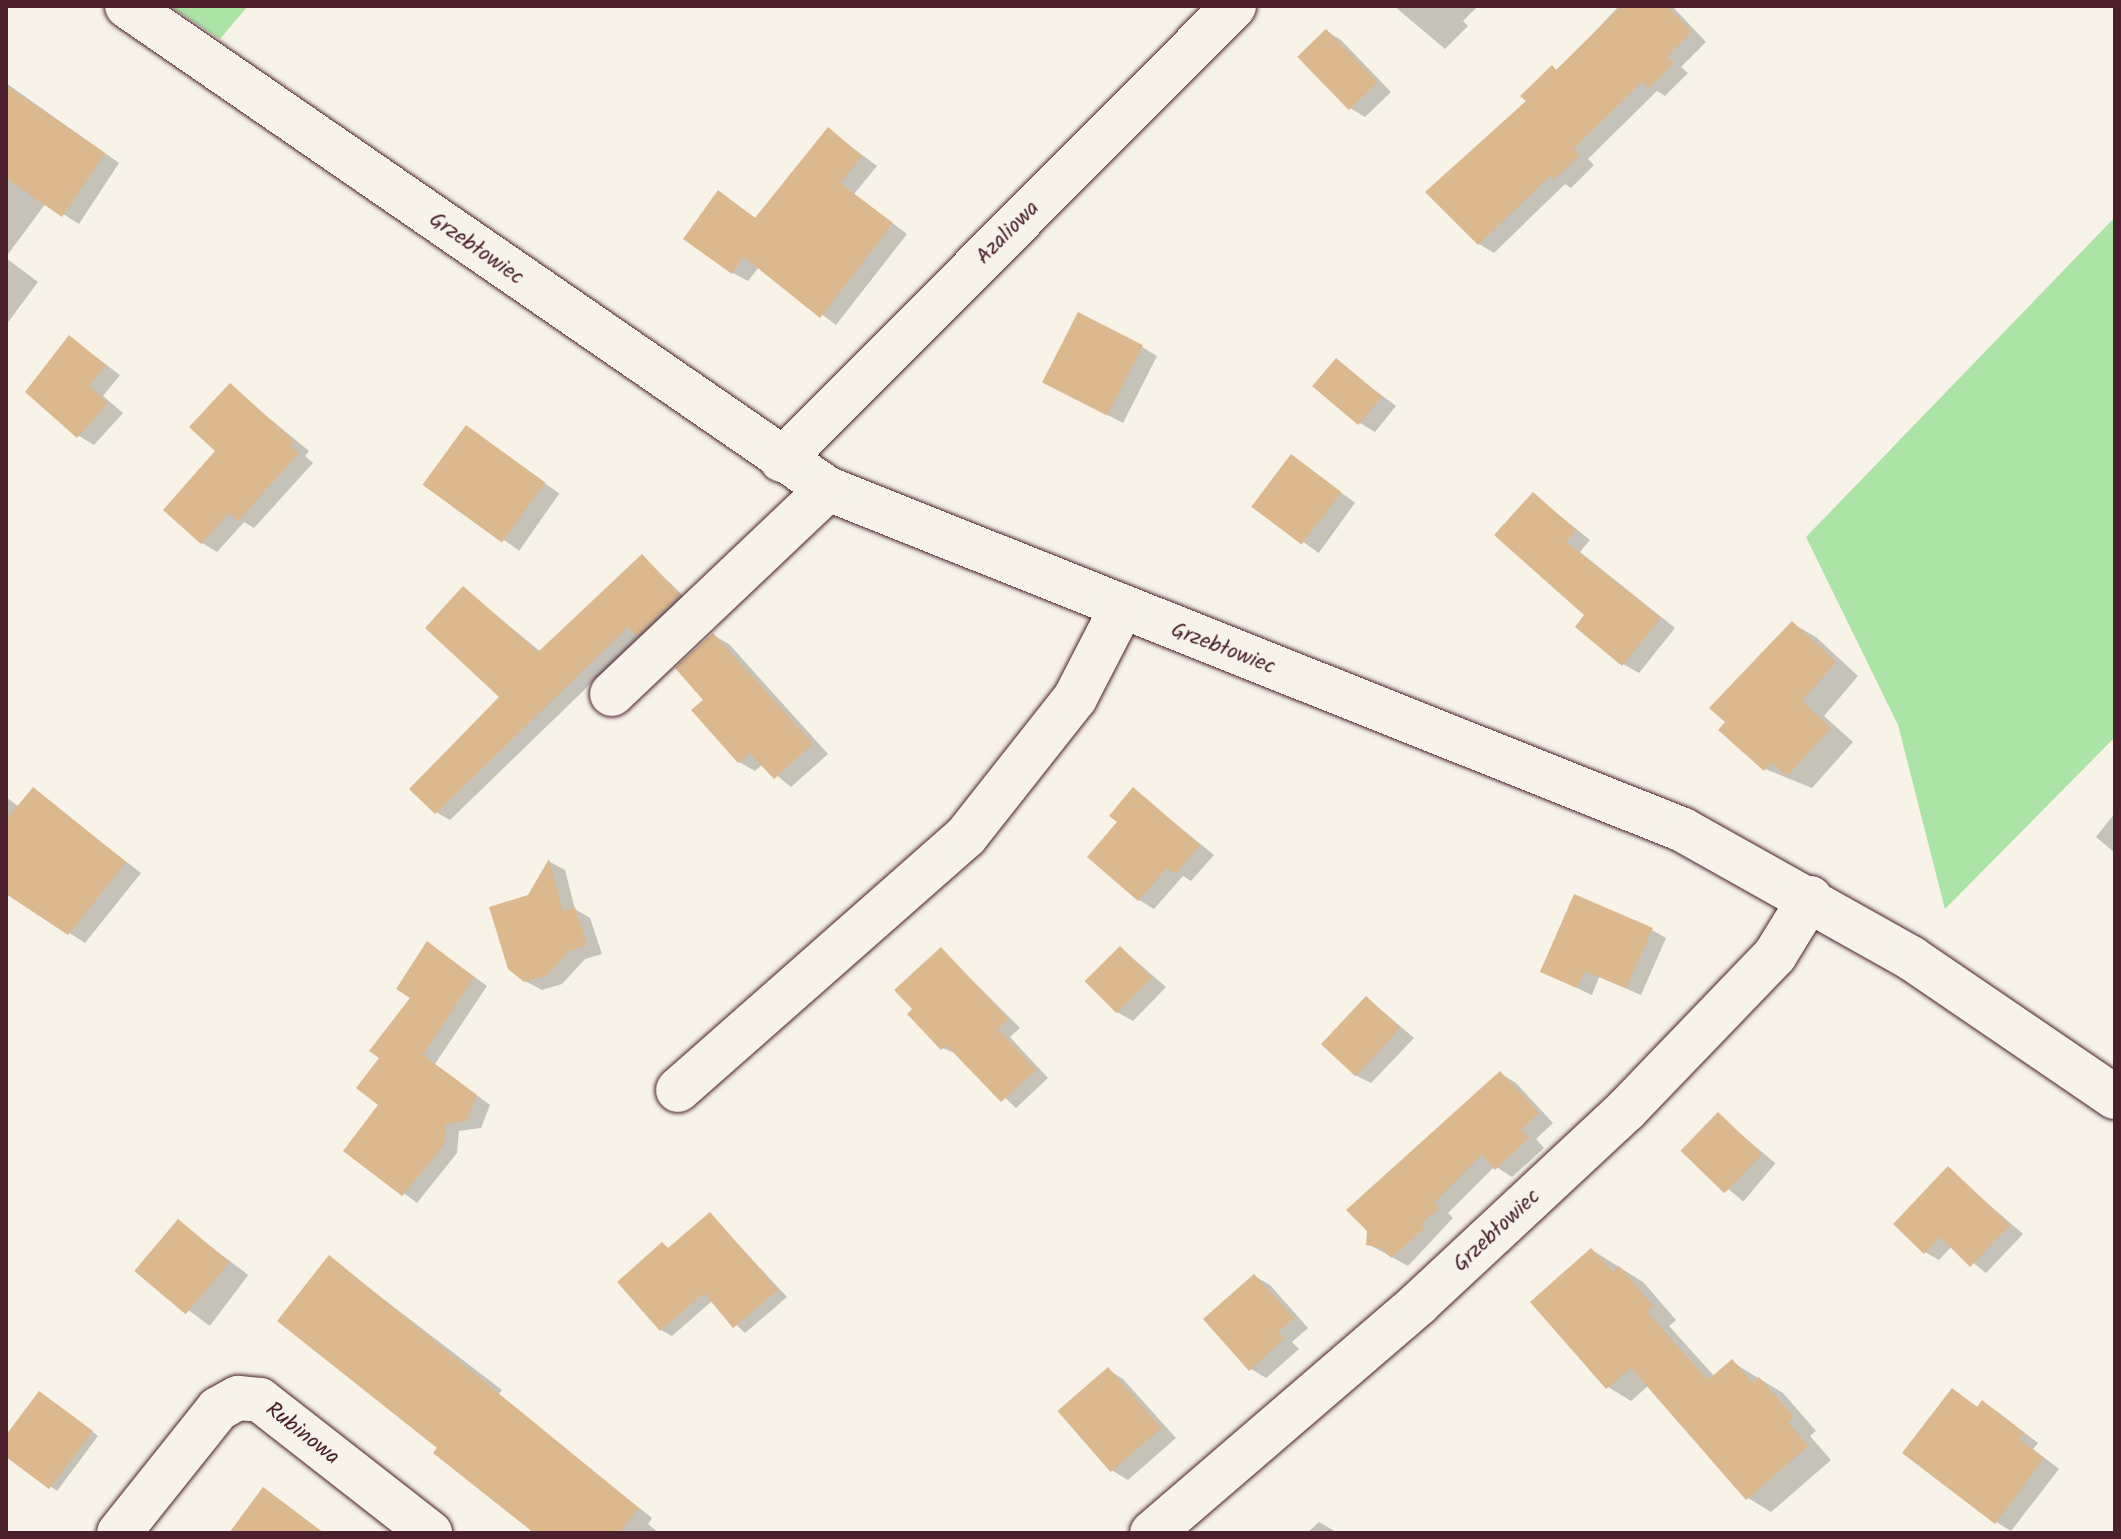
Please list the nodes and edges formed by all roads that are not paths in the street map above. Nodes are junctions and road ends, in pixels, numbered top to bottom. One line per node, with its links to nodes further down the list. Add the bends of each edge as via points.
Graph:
1 (127, 6): 3 (street, Grzebłowiec)
2 (1234, 6): 3 (street, Azaliowa)
3 (782, 460): 4 (street, Grzebłowiec)
4 (828, 489): 5 (street, Grzebłowiec); 6 (street)
5 (1121, 609): 7 (street, Grzebłowiec, via 1683,830); 8 (street, via 1075,698 966,836)
6 (612, 694)
7 (1810, 898): 9 (street, Grzebłowiec, via 1911,958); 12 (street, Grzebłowiec, via 1775,955 1626,1110 1419,1303)
8 (678, 1090)
9 (2115, 1097)
10 (119, 1533): 11 (street, Rubinowa, via 218,1409 238,1398 260,1400)
11 (430, 1533)
12 (1152, 1533)

